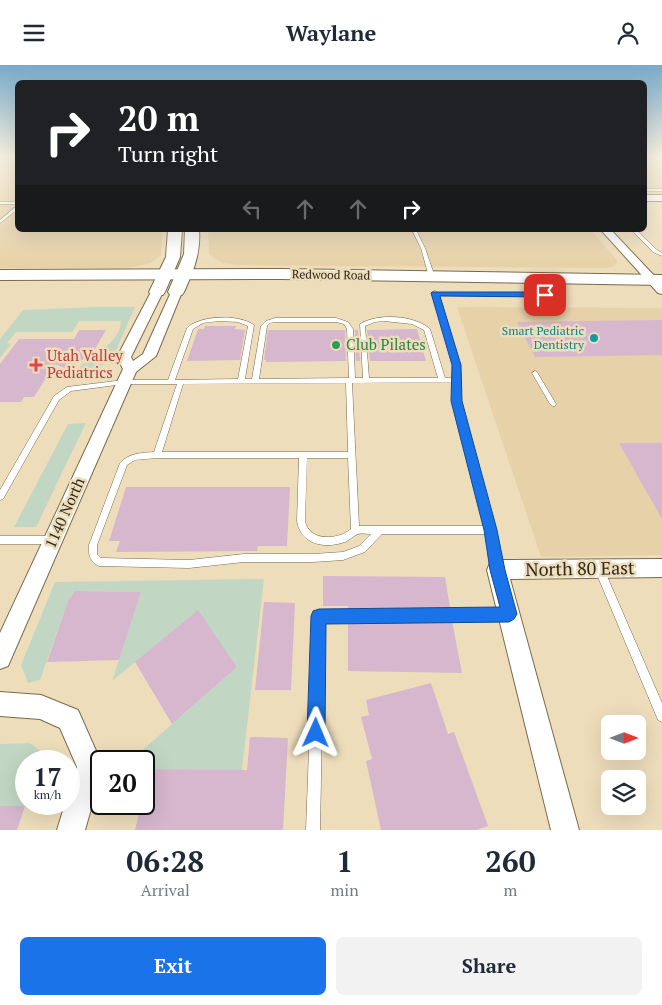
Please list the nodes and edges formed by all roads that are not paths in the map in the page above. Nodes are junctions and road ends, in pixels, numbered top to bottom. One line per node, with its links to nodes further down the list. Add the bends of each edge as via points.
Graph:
1 (647, 198): 2 (street)
2 (662, 198)
3 (0, 203): 4 (lane)
4 (15, 205)
5 (15, 208): 7 (lane)
6 (0, 216): 7 (lane)
7 (7, 216): 8 (lane)
8 (0, 222)
9 (175, 232): 18 (street, 1140 North, via 173,257)
10 (192, 232): 19 (street, 1140 North, via 192,249)
11 (415, 232): 20 (lane)
12 (608, 232): 21 (street)
13 (636, 232): 16 (lane)
14 (643, 232): 15 (lane)
15 (662, 249)
16 (662, 255)
17 (0, 275): 18 (main road, Redwood Road)
18 (166, 275): 19 (main road, Redwood Road); 23 (street, 1140 North)
19 (184, 275): 20 (main road, Redwood Road); 24 (street, 1140 North)
20 (433, 285): 21 (main road, Redwood Road); 26 (main road, Redwood Road); 30 (lane, via 456,365)
21 (660, 287)
22 (0, 292): 23 (main road)
23 (157, 292): 24 (main road); 28 (street, 1140 North, via 124,357)
24 (176, 292): 25 (main road); 28 (street, 1140 North, via 149,356)
25 (196, 292)
26 (370, 293)
27 (535, 373): 37 (lane)
28 (127, 375): 31 (lane); 41 (lane, via 59,394); 46 (street, 1140 North)
29 (442, 380): 30 (lane); 36 (lane); 36 (lane, via 427,329 417,322 373,320 362,325)
30 (457, 380): 44 (lane, via 456,401)
31 (171, 381): 32 (lane); 33 (lane, via 192,325 201,321 232,320 251,325)
32 (181, 381): 33 (lane); 38 (lane)
33 (241, 381): 34 (lane)
34 (255, 381): 35 (lane); 35 (lane, via 264,326 268,322 336,320 346,323 350,329)
35 (351, 381): 36 (lane); 40 (lane)
36 (366, 381)
37 (553, 404)
38 (157, 455): 39 (lane); 43 (lane, via 133,457 124,463 93,545 94,558 99,562 189,564 244,558 344,556 362,549)
39 (303, 455): 40 (lane); 42 (lane, via 303,531 316,540 338,540)
40 (352, 455): 42 (lane)
41 (0, 497)
42 (355, 530): 43 (lane)
43 (380, 530): 44 (lane)
44 (491, 530): 49 (lane)
45 (0, 540): 46 (lane)
46 (53, 540): 51 (street, 1140 North)
47 (662, 568): 48 (street, North 80 East)
48 (600, 569): 49 (street, North 80 East); 53 (lane)
49 (498, 570): 50 (street)
50 (509, 614): 55 (lane, via 319,616); 56 (street)
51 (0, 658)
52 (0, 704): 54 (street, via 40,707 68,719 90,767)
53 (662, 716)
54 (71, 830)
55 (313, 830)
56 (566, 830)

